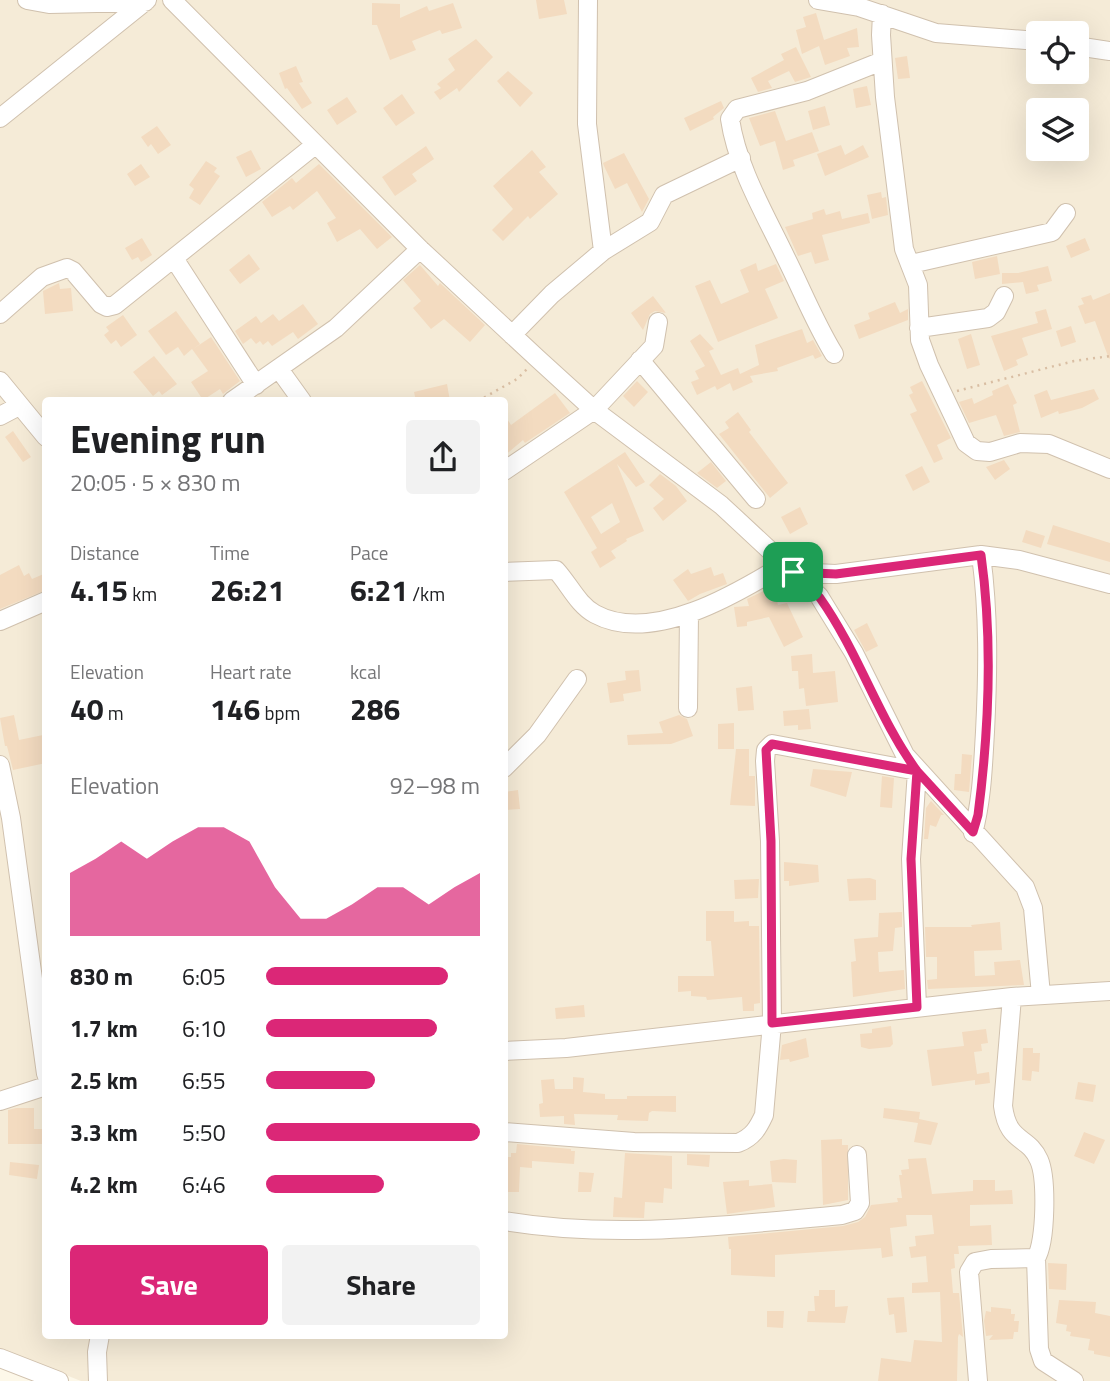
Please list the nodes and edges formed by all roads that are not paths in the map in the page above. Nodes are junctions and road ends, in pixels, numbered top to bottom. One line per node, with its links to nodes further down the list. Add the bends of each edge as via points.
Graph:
1 (27, 0): 4 (street, via 49,4)
2 (172, 0): 12 (street)
3 (588, 0): 16 (street, via 587,124)
4 (146, 1): 11 (street)
5 (830, 1): 6 (street)
6 (882, 15): 7 (street, via 936,33); 10 (street)
7 (1026, 40)
8 (1089, 48): 9 (street)
9 (1110, 51)
10 (882, 61): 13 (street, via 807,90 737,109 730,119); 18 (street, via 902,236)
11 (0, 118)
12 (315, 145): 15 (street); 17 (street)
13 (741, 158): 16 (street, via 666,194 650,222); 24 (street, via 804,299)
14 (1066, 214): 18 (street, via 1052,232)
15 (420, 249): 23 (street); 26 (street, via 336,328)
16 (603, 251): 23 (street)
17 (175, 260): 20 (street, via 112,307 101,304 67,268 42,277); 28 (street)
18 (911, 264): 22 (street, via 918,285)
19 (1004, 296): 22 (street, via 988,318)
20 (0, 314)
21 (658, 322): 25 (street, via 656,344)
22 (919, 328): 36 (street, via 929,365 966,443 977,451 990,452 1020,443 1049,444)
23 (512, 335): 32 (street)
24 (834, 354)
25 (640, 360): 32 (street); 37 (street)
26 (279, 369): 28 (street); 30 (street)
27 (0, 381): 31 (street)
28 (256, 385): 29 (street)
29 (238, 397)
30 (299, 397)
31 (19, 406): 33 (street); 34 (street)
32 (594, 410): 35 (street); 39 (street, via 721,505)
33 (0, 415)
34 (42, 432)
35 (508, 468)
36 (1110, 469)
37 (756, 499)
38 (981, 555): 39 (street, via 836,574); 41 (street); 50 (street, via 987,679 980,800)
39 (789, 568): 43 (street); 49 (street, via 819,596)
40 (508, 572): 43 (street, via 556,570 587,609 609,619 647,622)
41 (1110, 584)
42 (42, 603): 44 (street)
43 (689, 613): 46 (street)
44 (0, 621)
45 (576, 679): 47 (street, via 537,735)
46 (688, 708)
47 (508, 764)
48 (0, 765): 55 (street)
49 (917, 771): 50 (street); 54 (street, via 911,859); 56 (street, via 796,747 772,744 766,750)
50 (973, 832): 52 (street, via 1025,887 1033,908)
51 (1110, 991): 52 (street)
52 (1041, 995): 53 (street)
53 (1012, 997): 54 (street); 63 (street, via 1003,1106 1005,1124 1035,1154 1041,1168 1042,1242)
54 (917, 1007): 56 (street)
55 (42, 1012)
56 (772, 1023): 57 (street); 60 (street, via 764,1115 750,1138 738,1143 634,1142)
57 (508, 1051)
58 (42, 1087): 59 (street)
59 (0, 1101)
60 (508, 1132)
61 (857, 1155): 62 (street, via 860,1203 855,1211 842,1215 661,1231 550,1229)
62 (508, 1222)
63 (1036, 1258): 68 (street, via 975,1262 970,1272); 69 (street, via 1039,1349 1043,1361)
64 (100, 1339): 67 (street)
65 (0, 1358): 66 (street)
66 (59, 1381)
67 (98, 1381)
68 (978, 1381)
69 (1074, 1381)

